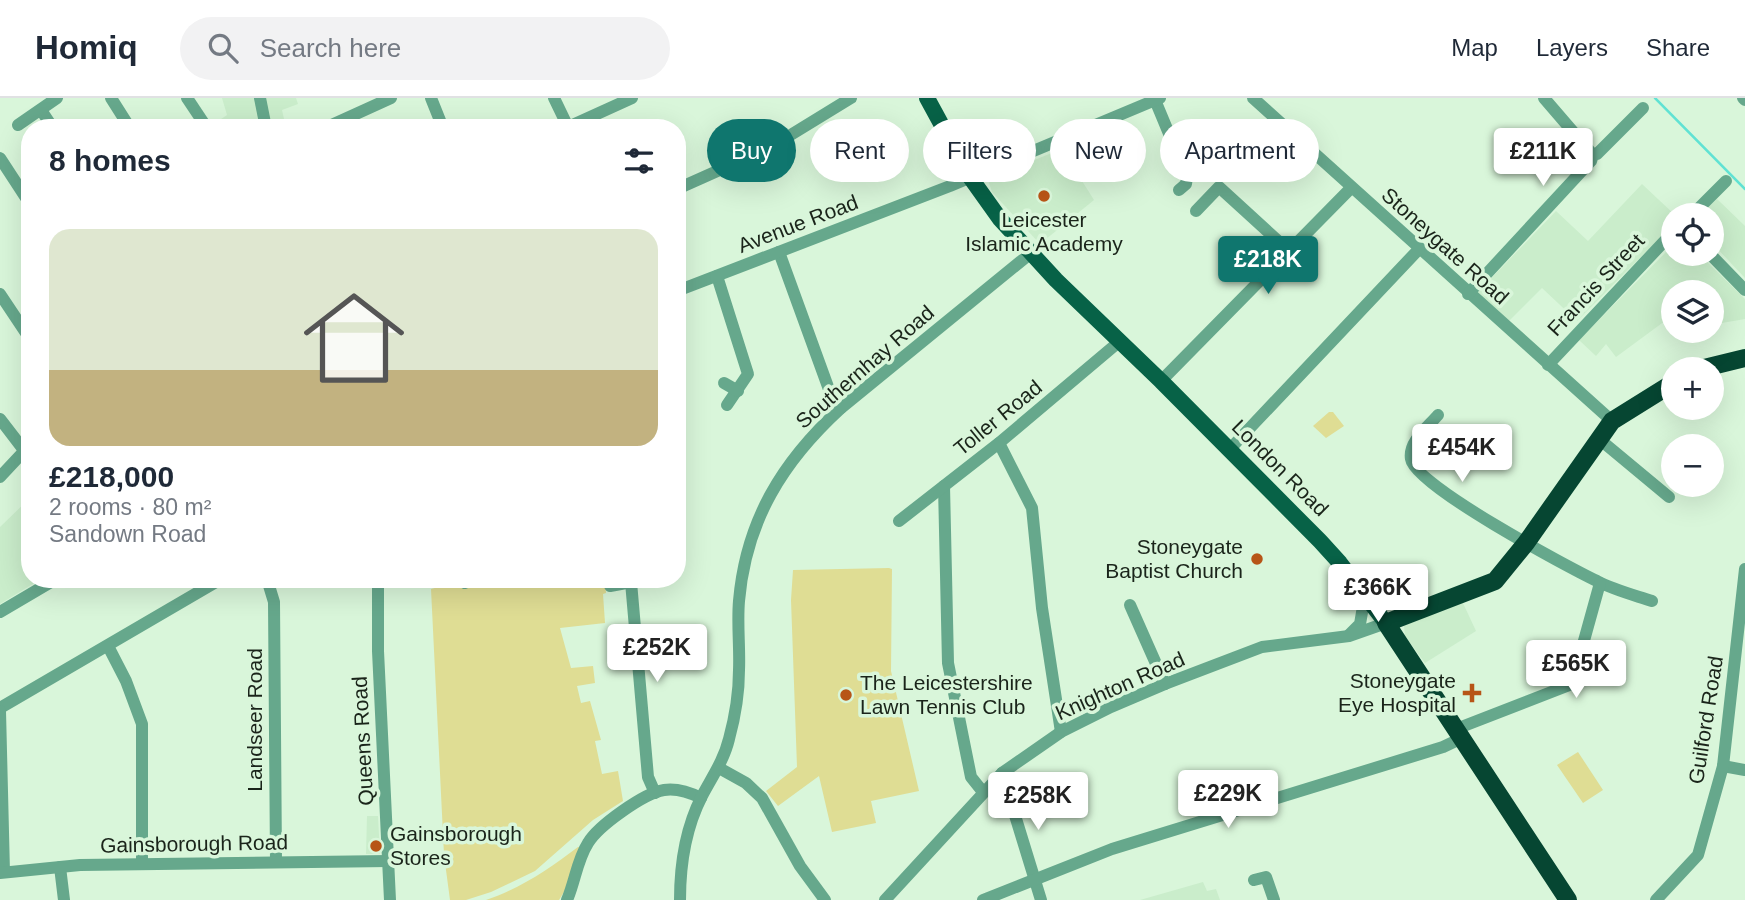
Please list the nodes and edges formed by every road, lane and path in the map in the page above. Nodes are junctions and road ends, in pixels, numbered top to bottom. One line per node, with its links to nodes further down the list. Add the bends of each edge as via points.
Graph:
1 (57, 98): 15 (street)
2 (111, 98): 18 (street)
3 (187, 98): 19 (street)
4 (260, 98): 20 (street)
5 (391, 98): 21 (street)
6 (431, 98): 22 (street)
7 (554, 98): 23 (street)
8 (632, 98): 24 (street)
9 (851, 98): 34 (street, via 771,147)
10 (1253, 98): 35 (street, Stoneygate Road)
11 (1544, 98): 29 (street)
12 (931, 99): 25 (main road, London Road)
13 (1158, 99): 28 (street); 37 (street, via 1187,177)
14 (1643, 108): 29 (street)
15 (41, 110): 16 (street); 17 (street)
16 (27, 119)
17 (47, 119)
18 (124, 119)
19 (201, 119)
20 (264, 119)
21 (345, 119)
22 (439, 119)
23 (563, 119)
24 (585, 119)
25 (941, 119)
26 (21, 123): 27 (street)
27 (18, 125)
28 (1036, 150)
29 (1593, 155): 50 (street)
30 (0, 158): 36 (street)
31 (1726, 181): 38 (street)
32 (957, 182): 43 (street, Avenue Road)
33 (974, 182): 44 (main road, London Road)
34 (686, 185)
35 (1351, 188): 41 (street, Stoneygate Road); 42 (street)
36 (21, 190)
37 (1179, 190)
38 (1704, 203)
39 (1196, 211): 42 (street, via 1219,187)
40 (1661, 245): 55 (street, Francis Street)
41 (1419, 249): 50 (street, Stoneygate Road); 68 (street)
42 (1289, 251): 56 (street)
43 (779, 252): 46 (street, Avenue Road); 61 (street, via 831,395)
44 (1031, 253): 52 (main road, London Road); 61 (street, Southernhay Road)
45 (1722, 266): 48 (street)
46 (717, 276): 47 (street, Avenue Road); 59 (street, via 748,374)
47 (686, 288)
48 (1745, 290)
49 (0, 294): 51 (street)
50 (1468, 294): 55 (street, Stoneygate Road)
51 (21, 326)
52 (1120, 341): 56 (main road, London Road); 67 (street, Toller Road)
53 (1745, 358): 54 (highway)
54 (1724, 363)
55 (1548, 365): 64 (street, Stoneygate Road)
56 (1161, 381): 68 (main road, London Road)
57 (724, 383): 59 (street)
58 (1661, 390): 64 (highway)
59 (738, 391): 60 (street)
60 (727, 405)
61 (841, 408): 94 (street, Southernhay Road, via 790,461 754,531 739,602 737,695)
62 (1438, 415): 74 (street, via 1412,447 1412,464 1438,489)
63 (0, 419): 66 (street)
64 (1612, 421): 65 (highway)
65 (1598, 438): 72 (street); 74 (highway)
66 (21, 443)
67 (999, 443): 71 (street, Toller Road); 91 (street, via 1032,508)
68 (1230, 449): 82 (main road, London Road)
69 (21, 458): 70 (street)
70 (0, 477)
71 (944, 486): 73 (street, Toller Road); 97 (street, via 948,663 971,777)
72 (1661, 490)
73 (900, 521)
74 (1526, 542): 76 (street); 86 (highway, via 1495,581)
75 (1745, 569): 93 (street, Guilford Road)
76 (1600, 583): 83 (street); 92 (street, via 1572,684)
77 (41, 588): 85 (street)
78 (206, 588): 88 (street)
79 (270, 588): 100 (street, Landseer Road, via 274,602)
80 (378, 588): 101 (street, Queens Road)
81 (632, 588): 98 (street, via 648,777)
82 (1365, 594): 86 (main road, London Road); 87 (street, via 1361,621)
83 (1653, 601)
84 (1130, 605): 89 (street)
85 (0, 612)
86 (1386, 623): 87 (street, Knighton Road); 92 (highway, London Road)
87 (1349, 636): 89 (street, Knighton Road, via 1262,647)
88 (108, 646): 90 (street); 102 (street, via 142,724)
89 (1165, 684): 91 (street, Knighton Road)
90 (0, 710): 104 (street)
91 (1061, 733): 96 (street, Knighton Road)
92 (1459, 733): 105 (street, via 1443,747 1123,845); 116 (highway, London Road)
93 (1723, 766): 95 (street); 117 (street, Guilford Road, via 1698,855)
94 (719, 768): 99 (street, Southernhay Road); 111 (street, via 762,798)
95 (1745, 770)
96 (1002, 772): 97 (street, Knighton Road); 105 (street)
97 (982, 792): 112 (street, Knighton Road)
98 (654, 793): 99 (street, via 677,790); 109 (street, via 591,839)
99 (701, 797): 110 (street, Southernhay Road, via 685,843)
100 (275, 862): 101 (street, Gainsborough Road); 102 (street, Gainsborough Road)
101 (389, 862): 108 (street, Queens Road)
102 (142, 864): 103 (street, Gainsborough Road)
103 (60, 867): 104 (street, Gainsborough Road); 107 (street)
104 (2, 872)
105 (1035, 880): 113 (street); 114 (street)
106 (1254, 880): 115 (street, via 1266,877)
107 (64, 900)
108 (390, 900)
109 (567, 900)
110 (680, 900)
111 (825, 900)
112 (885, 900)
113 (983, 900)
114 (1041, 900)
115 (1274, 900)
116 (1568, 900)
117 (1656, 900)

